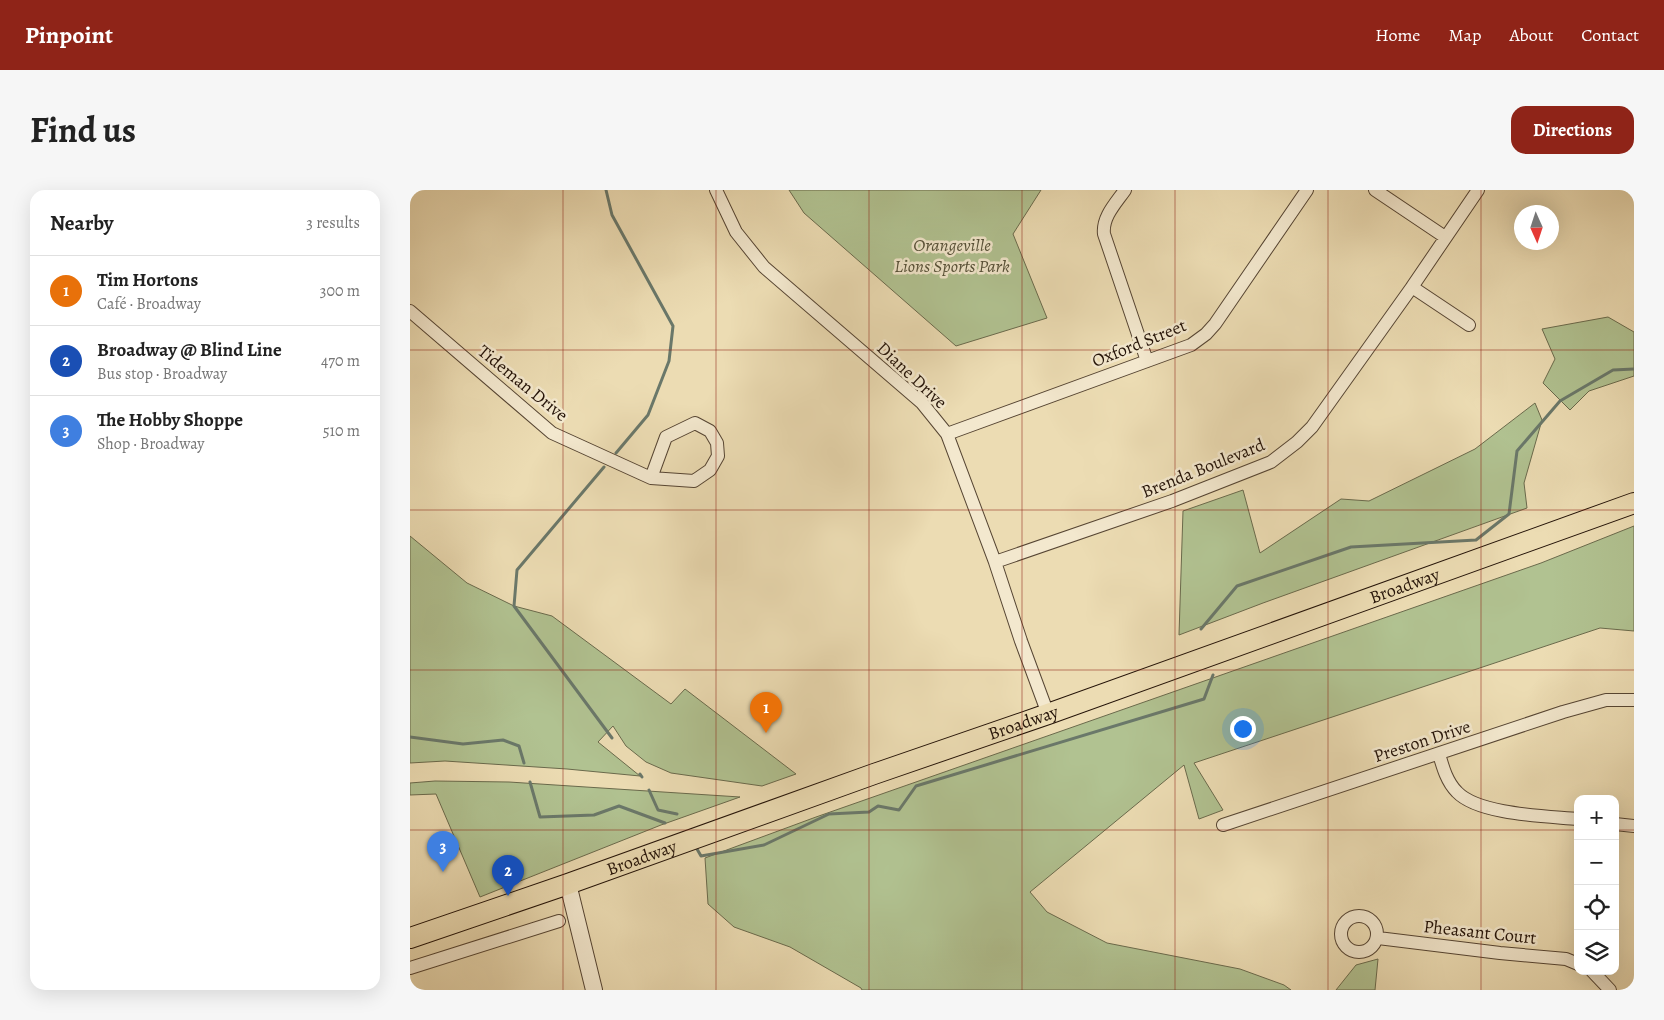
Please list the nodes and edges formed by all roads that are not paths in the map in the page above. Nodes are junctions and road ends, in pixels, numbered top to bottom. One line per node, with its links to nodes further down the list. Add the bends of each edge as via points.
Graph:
1 (716, 190): 11 (street, Diane Drive, via 736,232 764,267 922,403)
2 (1126, 190): 10 (street, via 1103,226)
3 (1307, 190): 10 (street, Oxford Street, via 1206,334 1191,345)
4 (1375, 190): 6 (street)
5 (1478, 190): 6 (street, Brenda Boulevard)
6 (1445, 237): 7 (street, Brenda Boulevard)
7 (1412, 287): 9 (street); 14 (street, Brenda Boulevard, via 1312,427 1271,462 1163,504)
8 (410, 311): 12 (street, Tideman Drive, via 552,433)
9 (1469, 325)
10 (1147, 361): 11 (street, Oxford Street)
11 (947, 434): 14 (street, Diane Drive)
12 (651, 478): 12 (street, Tideman Drive, via 694,481 710,470 718,456 717,443 710,431 695,423 666,437)
13 (1634, 503): 16 (main road, Broadway)
14 (995, 562): 16 (street, Diane Drive)
15 (1634, 700): 17 (street, Preston Drive, via 1606,700)
16 (1048, 714): 22 (main road, Broadway)
17 (1439, 754): 18 (street, via 1444,771 1460,795 1493,809); 20 (street, Preston Drive)
18 (1574, 819)
19 (1619, 824): 21 (street)
20 (1223, 825)
21 (1634, 826)
22 (568, 884): 24 (main road, Broadway); 29 (street)
23 (559, 921): 27 (street)
24 (410, 938)
25 (1378, 938): 26 (street, Pheasant Court)
26 (1574, 962)
27 (410, 968)
28 (1596, 975): 30 (street)
29 (594, 990)
30 (1610, 990)

